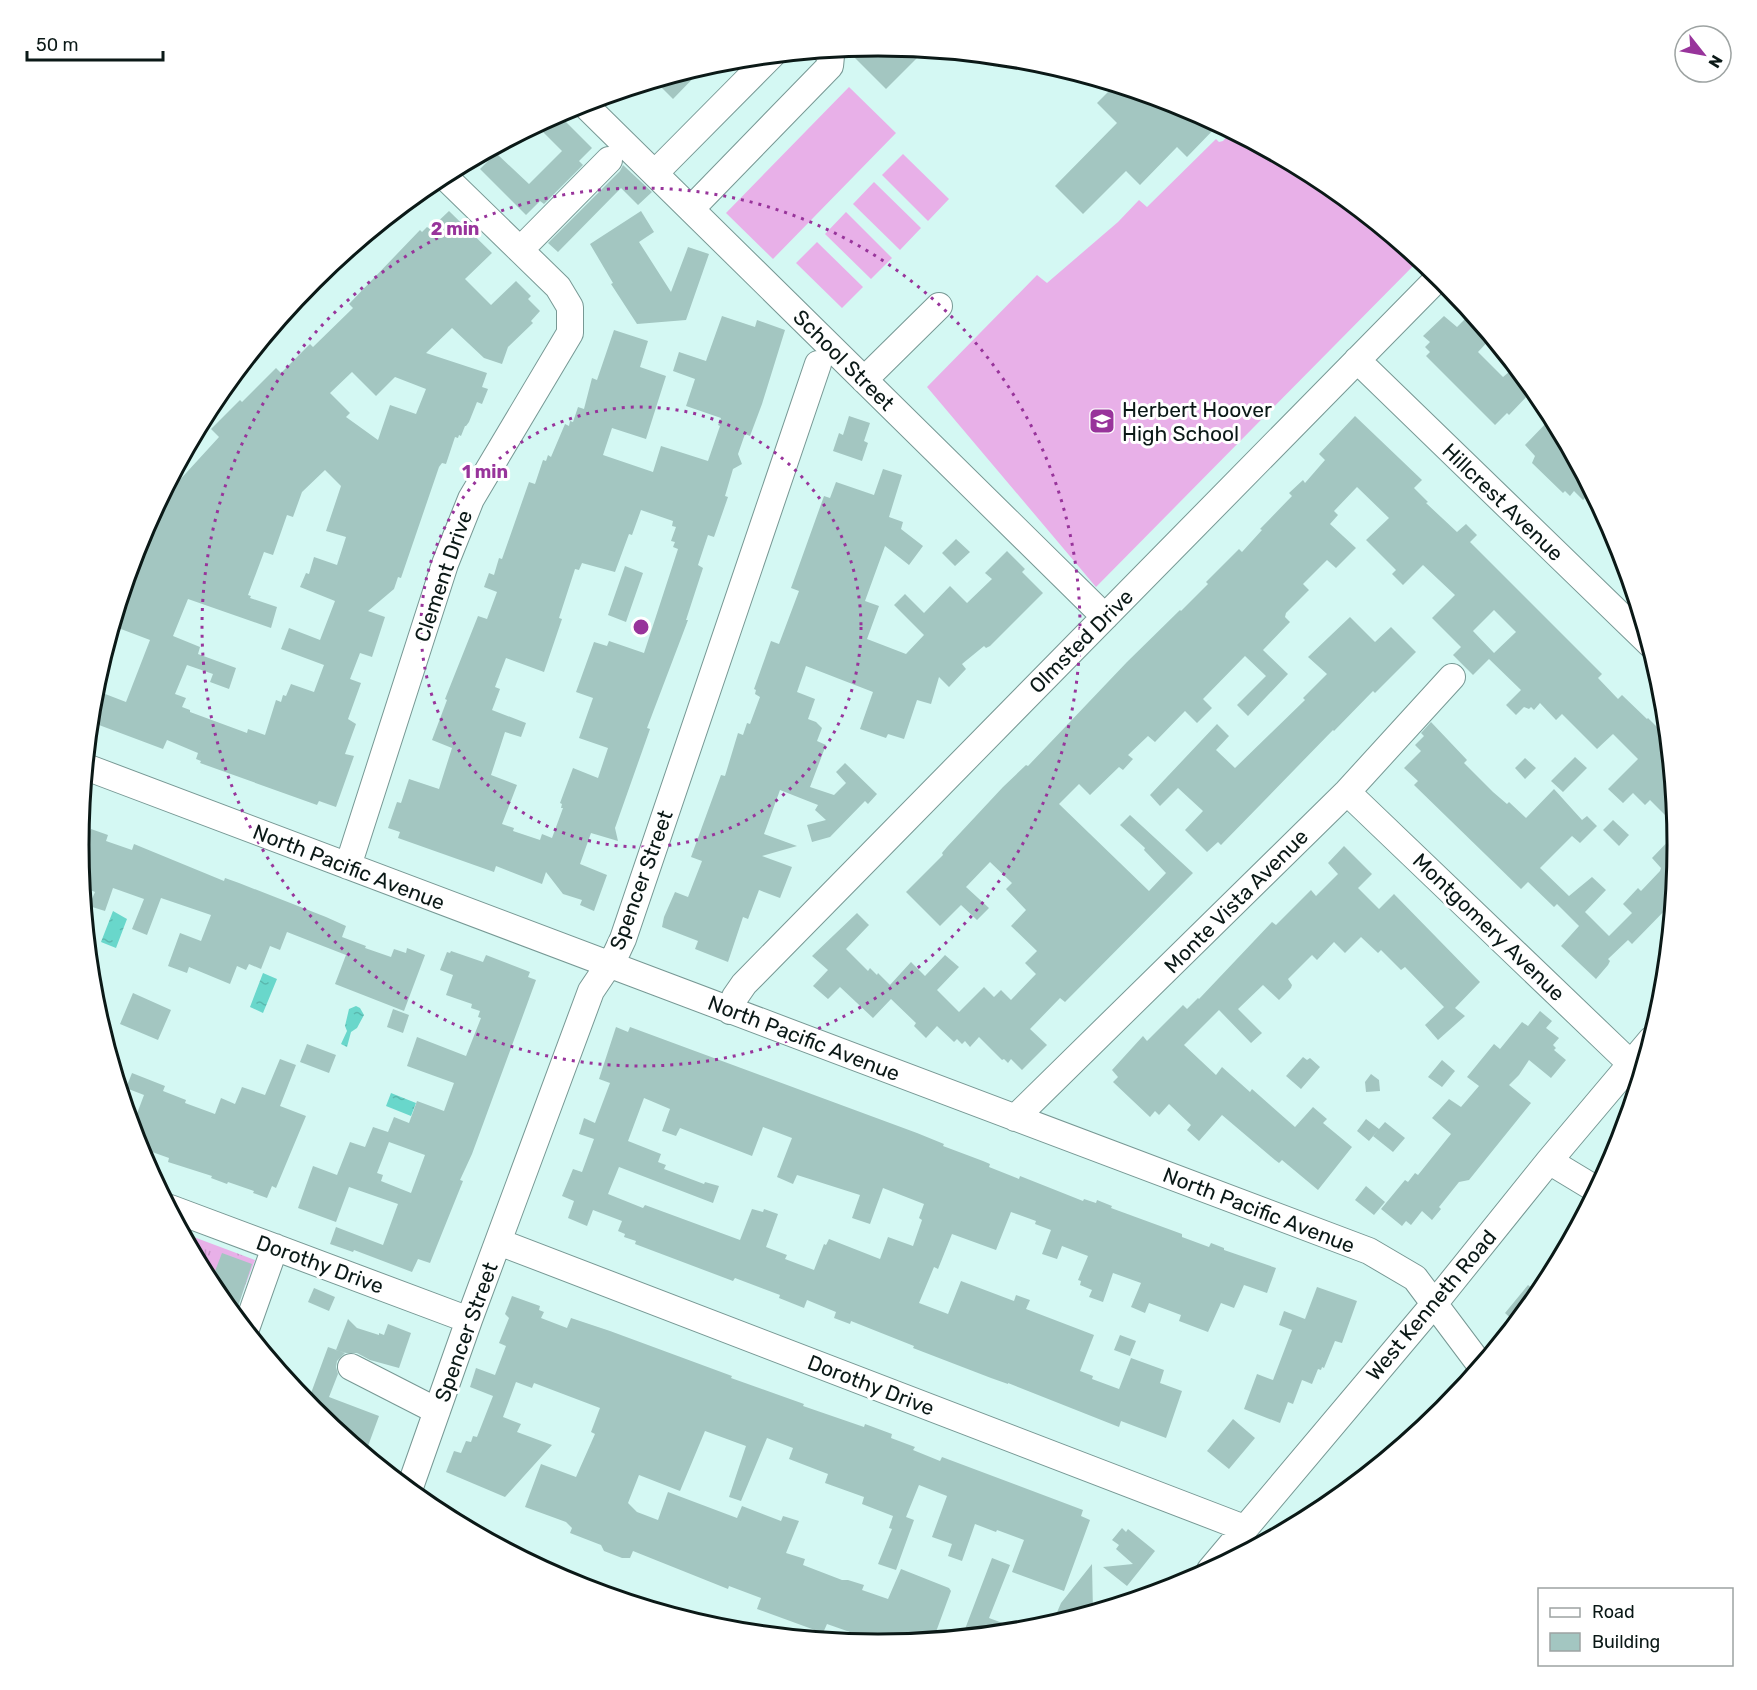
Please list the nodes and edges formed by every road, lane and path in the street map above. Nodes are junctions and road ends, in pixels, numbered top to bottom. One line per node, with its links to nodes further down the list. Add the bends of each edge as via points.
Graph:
1 (831, 57): 7 (street, via 830,66)
2 (764, 64): 5 (street)
3 (591, 110): 5 (street, School Street)
4 (609, 160): 8 (street)
5 (655, 173): 7 (street, School Street)
6 (451, 182): 8 (street, Clement Drive)
7 (691, 209): 13 (street, School Street)
8 (520, 250): 19 (street, Clement Drive, via 558,287 570,307 570,333 471,499 445,564)
9 (1433, 283): 11 (street, Olmsted Drive)
10 (939, 306): 13 (street)
11 (1357, 360): 14 (street, Olmsted Drive); 15 (street, Hillcrest Avenue)
12 (818, 364): 20 (street, Spencer Street, via 623,939)
13 (864, 380): 14 (street, School Street)
14 (1105, 617): 21 (street, Olmsted Drive, via 744,984)
15 (1639, 633)
16 (1452, 677): 18 (street, Monte Vista Avenue)
17 (93, 770): 19 (street, North Pacific Avenue)
18 (1347, 792): 23 (street, Montgomery Avenue); 24 (street, Monte Vista Avenue)
19 (348, 866): 20 (street, North Pacific Avenue)
20 (609, 964): 21 (street, North Pacific Avenue); 28 (street, Spencer Street, via 591,991)
21 (730, 1011): 24 (street, North Pacific Avenue)
22 (1640, 1053): 23 (street, West Kenneth Road)
23 (1630, 1063): 25 (street, West Kenneth Road)
24 (1015, 1118): 30 (street, North Pacific Avenue, via 1369,1251 1415,1278)
25 (1549, 1161): 26 (street); 30 (street, West Kenneth Road)
26 (1591, 1186)
27 (180, 1212): 29 (street, Dorothy Drive)
28 (499, 1242): 31 (street, Spencer Street); 37 (street, Dorothy Drive)
29 (275, 1247): 31 (street, Dorothy Drive); 32 (street)
30 (1434, 1304): 33 (street, North Pacific Avenue); 37 (street, West Kenneth Road)
31 (469, 1320): 35 (street, Spencer Street)
32 (249, 1321)
33 (1477, 1360)
34 (351, 1367): 35 (street)
35 (437, 1411): 36 (street, Spencer Street)
36 (412, 1481)
37 (1244, 1528): 38 (street, West Kenneth Road)
38 (1221, 1556)

